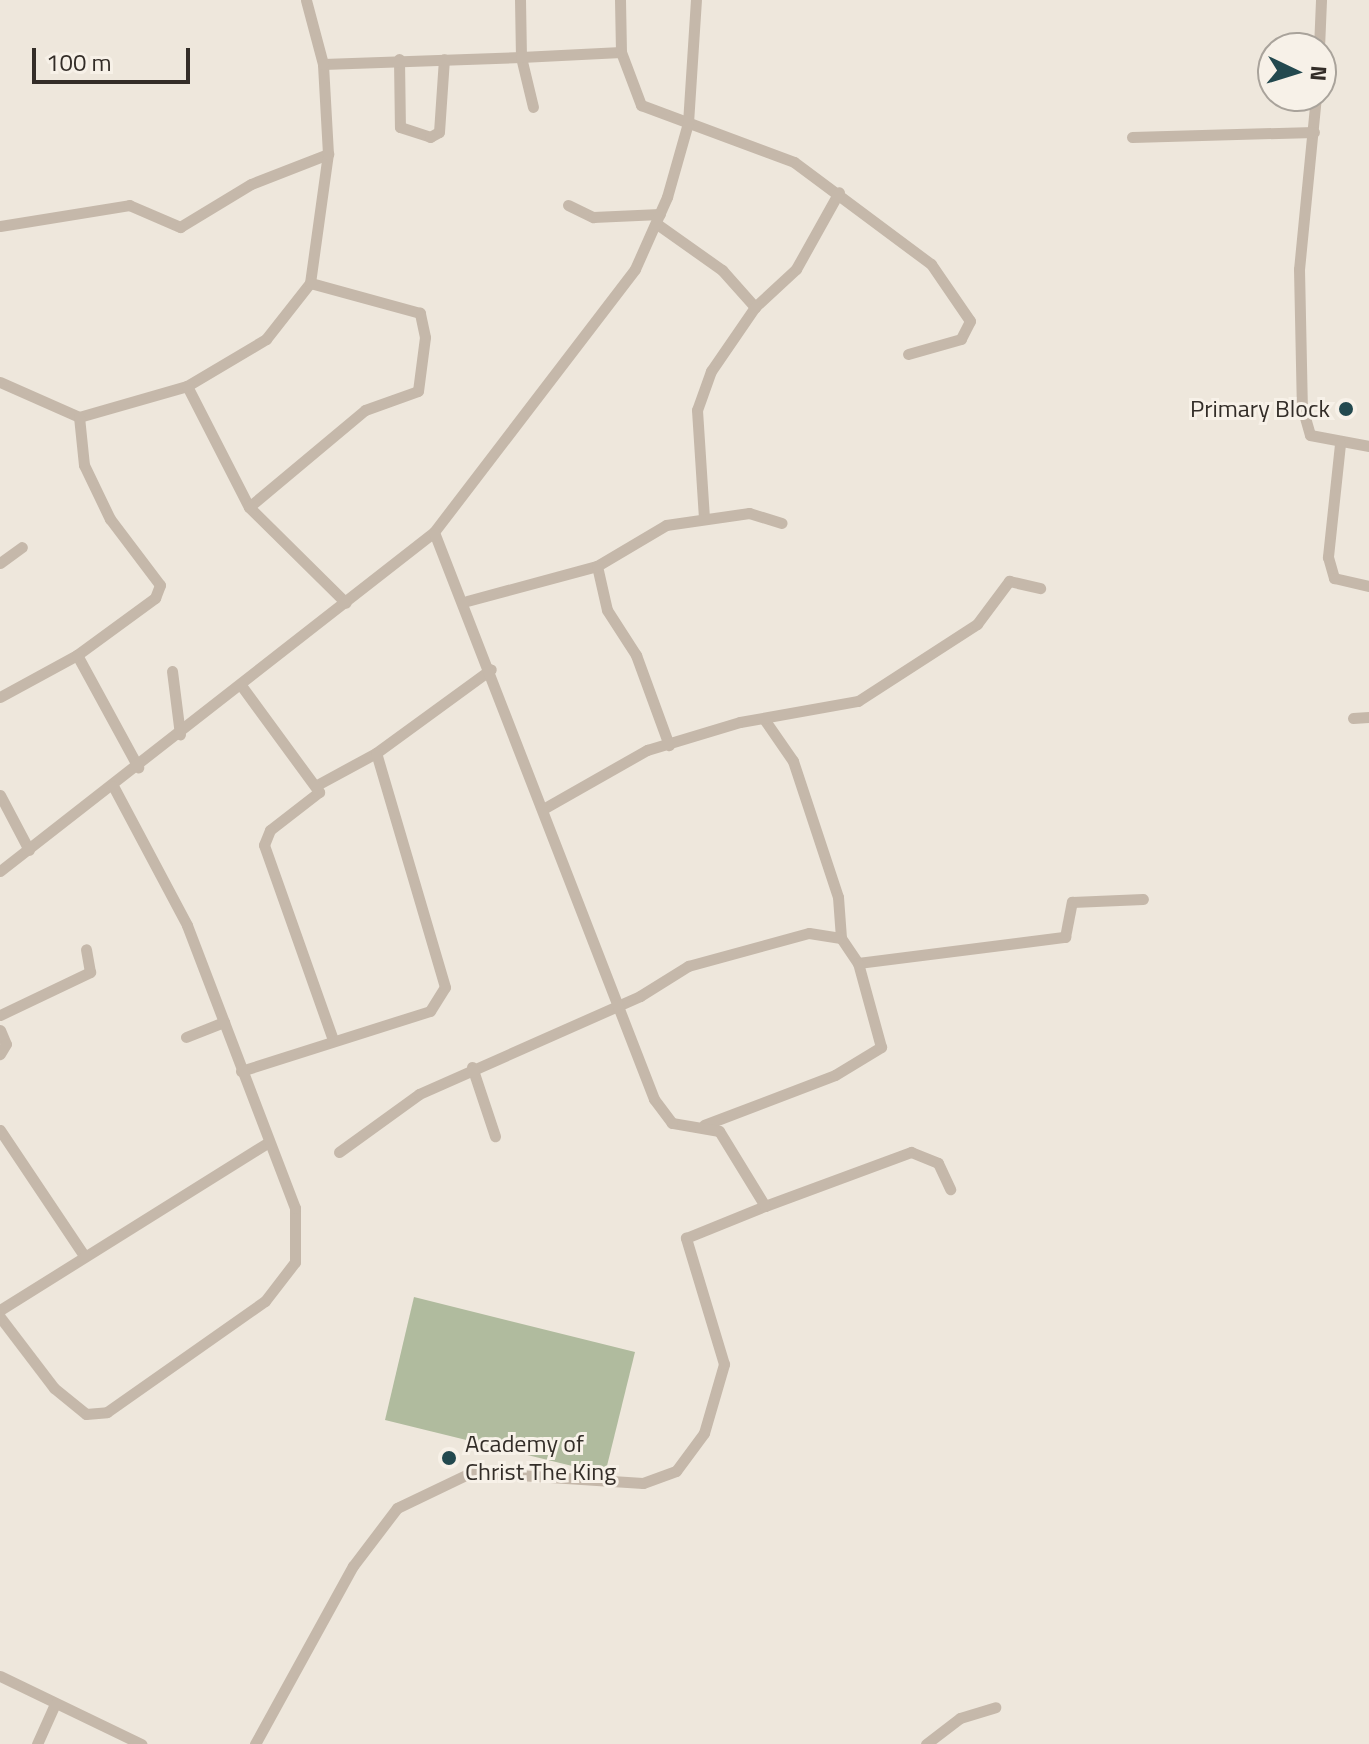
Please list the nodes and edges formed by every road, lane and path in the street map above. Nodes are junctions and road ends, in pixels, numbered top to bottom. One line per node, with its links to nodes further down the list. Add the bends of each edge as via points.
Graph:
1 (306, 0): 11 (street)
2 (520, 0): 8 (street)
3 (620, 0): 7 (street)
4 (696, 0): 14 (street)
5 (1321, 0): 6 (street)
6 (1320, 32)
7 (621, 52): 8 (street); 14 (street, via 631,96)
8 (521, 57): 10 (street); 12 (street)
9 (399, 59): 10 (street); 10 (street, via 400,127 430,137 439,132); 11 (street)
10 (444, 59)
11 (323, 64): 17 (street)
12 (533, 107)
13 (1315, 112): 15 (street)
14 (688, 123): 18 (street, via 780,156); 20 (street)
15 (1314, 132): 16 (street); 28 (street, via 1299,269 1302,407 1310,435)
16 (1132, 137)
17 (328, 154): 21 (street, via 251,184 180,227 129,205); 22 (street)
18 (839, 192): 23 (street, via 796,269); 24 (street, via 931,264 965,304 970,321 961,339)
19 (568, 205): 20 (street, via 593,217)
20 (658, 219): 23 (street, via 722,270); 33 (street, via 635,269)
21 (0, 226)
22 (310, 283): 26 (street, via 266,339); 30 (street, via 420,313 425,337 418,391 365,410)
23 (755, 307): 31 (street, via 711,371 697,410)
24 (908, 354)
25 (0, 382): 27 (street)
26 (187, 386): 27 (street); 30 (street)
27 (79, 417): 41 (street, via 84,465 110,519 160,585 155,598)
28 (1340, 444): 29 (street); 37 (street, via 1328,557 1334,578)
29 (1369, 446)
30 (249, 507): 40 (street)
31 (704, 519): 32 (street, via 749,513); 36 (street, via 666,525)
32 (781, 523)
33 (434, 532): 39 (street); 40 (street)
34 (22, 547): 35 (street)
35 (0, 563)
36 (597, 566): 39 (street); 50 (street, via 607,610 636,655)
37 (1369, 586)
38 (1040, 588): 48 (street, via 1009,581 977,624 858,701)
39 (467, 601): 42 (street)
40 (346, 603): 44 (street)
41 (77, 655): 45 (street); 52 (street)
42 (491, 669): 51 (street); 56 (street)
43 (172, 671): 49 (street)
44 (243, 688): 49 (street); 53 (street)
45 (0, 697)
46 (1369, 717): 47 (street)
47 (1353, 718)
48 (764, 719): 50 (street); 60 (street, via 793,761 838,897)
49 (180, 734): 52 (street)
50 (669, 745): 56 (street)
51 (376, 753): 53 (street); 68 (street, via 445,987 430,1011)
52 (138, 767): 54 (street)
53 (317, 785): 68 (street, via 318,800 270,830 264,845)
54 (113, 786): 57 (street); 65 (street, via 187,925)
55 (0, 795): 57 (street)
56 (543, 809): 63 (street)
57 (29, 850): 58 (street)
58 (0, 871)
59 (1143, 899): 62 (street, via 1072,902 1065,937)
60 (841, 938): 62 (street); 63 (street, via 809,933 688,966)
61 (86, 949): 64 (street, via 90,972)
62 (858, 963): 72 (street, via 881,1047 835,1075)
63 (615, 1004): 70 (street); 72 (street, via 664,1116)
64 (0, 1015)
65 (224, 1022): 67 (street); 71 (street)
66 (0, 1030): 69 (street, via 6,1044)
67 (186, 1037)
68 (333, 1040): 71 (street)
69 (0, 1054)
70 (472, 1067): 74 (street); 76 (street, via 410,1100 397,1117)
71 (241, 1071): 75 (street)
72 (704, 1125): 78 (street, via 733,1145)
73 (0, 1130): 79 (street)
74 (495, 1136)
75 (266, 1144): 79 (street); 81 (street, via 295,1208 295,1262 285,1284 145,1390 107,1412 86,1414 54,1388)
76 (339, 1152)
77 (950, 1189): 78 (street, via 938,1163 911,1152)
78 (765, 1206): 87 (street, via 686,1238 724,1364 704,1433 676,1471 643,1483 472,1472 397,1508 353,1566)
79 (83, 1254): 80 (street)
80 (0, 1310)
81 (0, 1317)
82 (0, 1676): 83 (street)
83 (55, 1704): 85 (street); 86 (street)
84 (995, 1707): 88 (street, via 960,1718)
85 (37, 1744)
86 (141, 1744)
87 (255, 1744)
88 (926, 1744)

